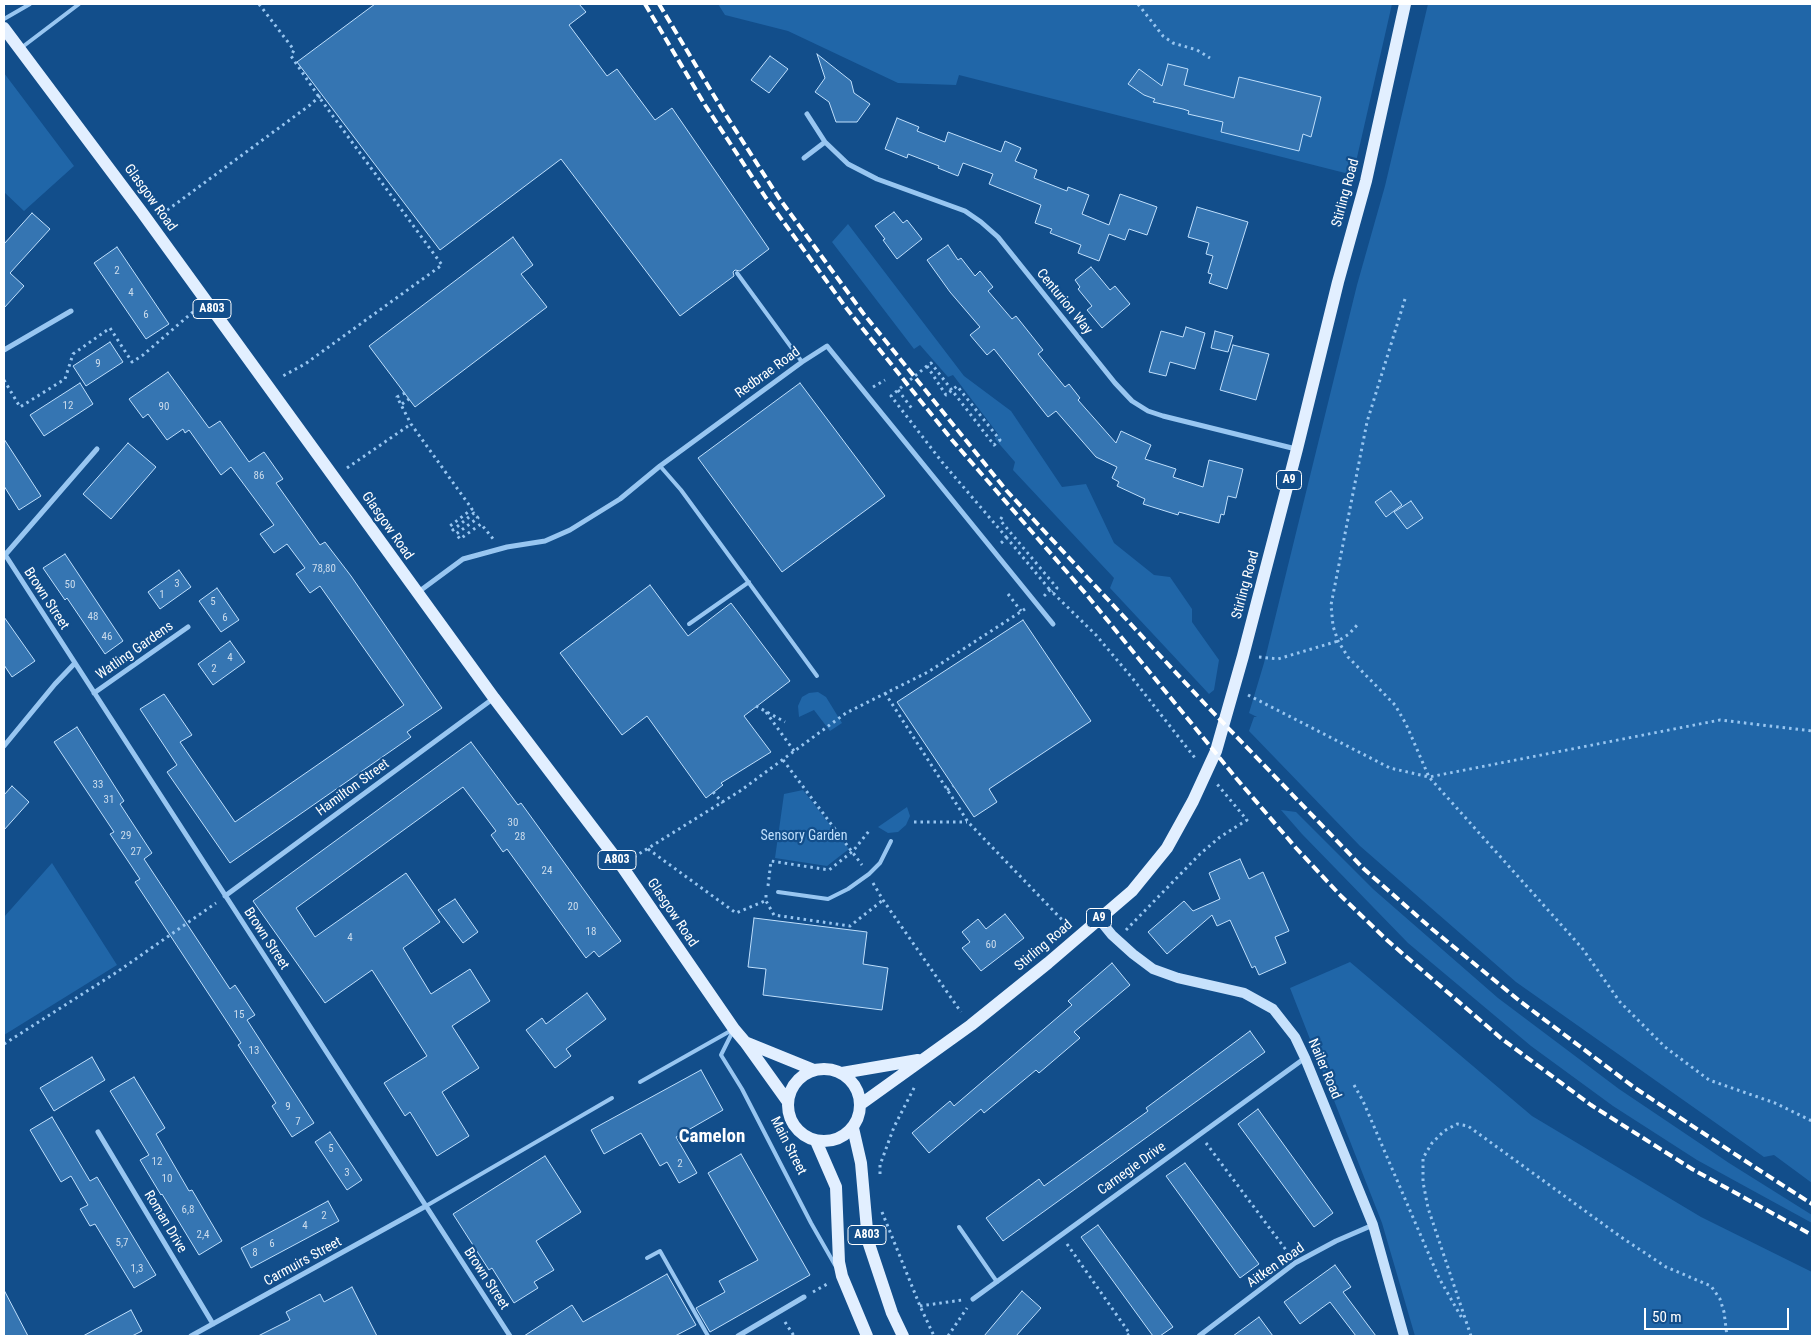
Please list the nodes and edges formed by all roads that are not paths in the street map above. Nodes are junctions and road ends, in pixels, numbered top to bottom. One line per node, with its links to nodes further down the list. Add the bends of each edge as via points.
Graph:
1 (30, 4): 4 (lane)
2 (79, 4): 6 (lane)
3 (1406, 4): 15 (main road, Stirling Road / A9, via 1366,182)
4 (4, 19)
5 (4, 28): 6 (main road, Glasgow Road / A803)
6 (20, 49): 19 (main road, Glasgow Road / A803, via 268,385)
7 (807, 114): 8 (street, Centurion Way)
8 (825, 142): 9 (street); 15 (street, Centurion Way, via 848,164 877,179 946,202 981,222 998,237 1132,401 1163,416)
9 (804, 158)
10 (737, 273): 13 (lane)
11 (71, 310): 12 (street)
12 (4, 350)
13 (802, 362): 16 (street, Redbrae Road); 21 (street, Redbrae Road, via 827,346)
14 (97, 449): 17 (street)
15 (1297, 449): 31 (main road, Stirling Road / A9, via 1216,751 1167,848 1132,890)
16 (660, 466): 18 (lane); 19 (street, Redbrae Road, via 620,499 570,530 545,541 463,559)
17 (4, 554): 23 (street, Brown Street)
18 (749, 582): 20 (lane); 24 (lane)
19 (417, 594): 26 (main road, Glasgow Road / A803)
20 (689, 624)
21 (1053, 624)
22 (188, 627): 25 (street, Watling Gardens)
23 (75, 663): 25 (street, Brown Street); 27 (street)
24 (817, 676)
25 (94, 693): 30 (street, Brown Street)
26 (494, 698): 30 (street, Hamilton Street); 32 (main road, Glasgow Road / A803, via 621,865)
27 (4, 746)
28 (891, 841): 29 (lane, via 880,863 848,889 828,899)
29 (778, 892)
30 (225, 896): 45 (street, Brown Street)
31 (1099, 918): 34 (street, Nailer Road, via 1118,940 1153,969 1244,993 1273,1009 1295,1038); 35 (main road, Stirling Road / A9, via 971,1025)
32 (734, 1029): 33 (main road, Glasgow Road / A803); 38 (lane); 49 (lane, Main Street, via 721,1055 742,1088 810,1223)
33 (745, 1042): 36 (main road, Glasgow Road / A803); 40 (main road, Glasgow Road / A803)
34 (1305, 1058): 46 (street, Nailer Road); 50 (street, Carnegie Drive)
35 (921, 1059): 37 (main road, Stirling Road / A9); 41 (main road, Stirling Road / A9)
36 (814, 1070): 37 (main road, via 828,1069); 40 (main road, via 796,1082)
37 (842, 1074): 41 (main road, via 858,1092)
38 (640, 1082)
39 (612, 1098): 45 (lane)
40 (788, 1102): 44 (main road, via 788,1112 798,1131)
41 (861, 1104): 42 (main road)
42 (853, 1128): 44 (main road, via 836,1140); 59 (main road, A803, via 861,1163 868,1241)
43 (98, 1132): 53 (street, Roman Drive)
44 (816, 1141): 49 (main road, Main Street / A803, via 836,1187)
45 (426, 1206): 53 (street, Carmuirs Street); 55 (street, Brown Street)
46 (1373, 1225): 60 (street, Aitken Road, via 1295,1263); 61 (street, Nailer Road)
47 (959, 1227): 50 (lane)
48 (647, 1258): 56 (lane, via 660,1251)
49 (842, 1276): 58 (main road, Main Street / A803)
50 (997, 1282): 52 (street, Carnegie Drive)
51 (804, 1298): 57 (street)
52 (973, 1299)
53 (213, 1324): 54 (street, Carmuirs Street)
54 (191, 1336)
55 (510, 1336)
56 (708, 1336)
57 (738, 1336)
58 (867, 1336)
59 (903, 1336)
60 (1199, 1336)
61 (1404, 1336)

